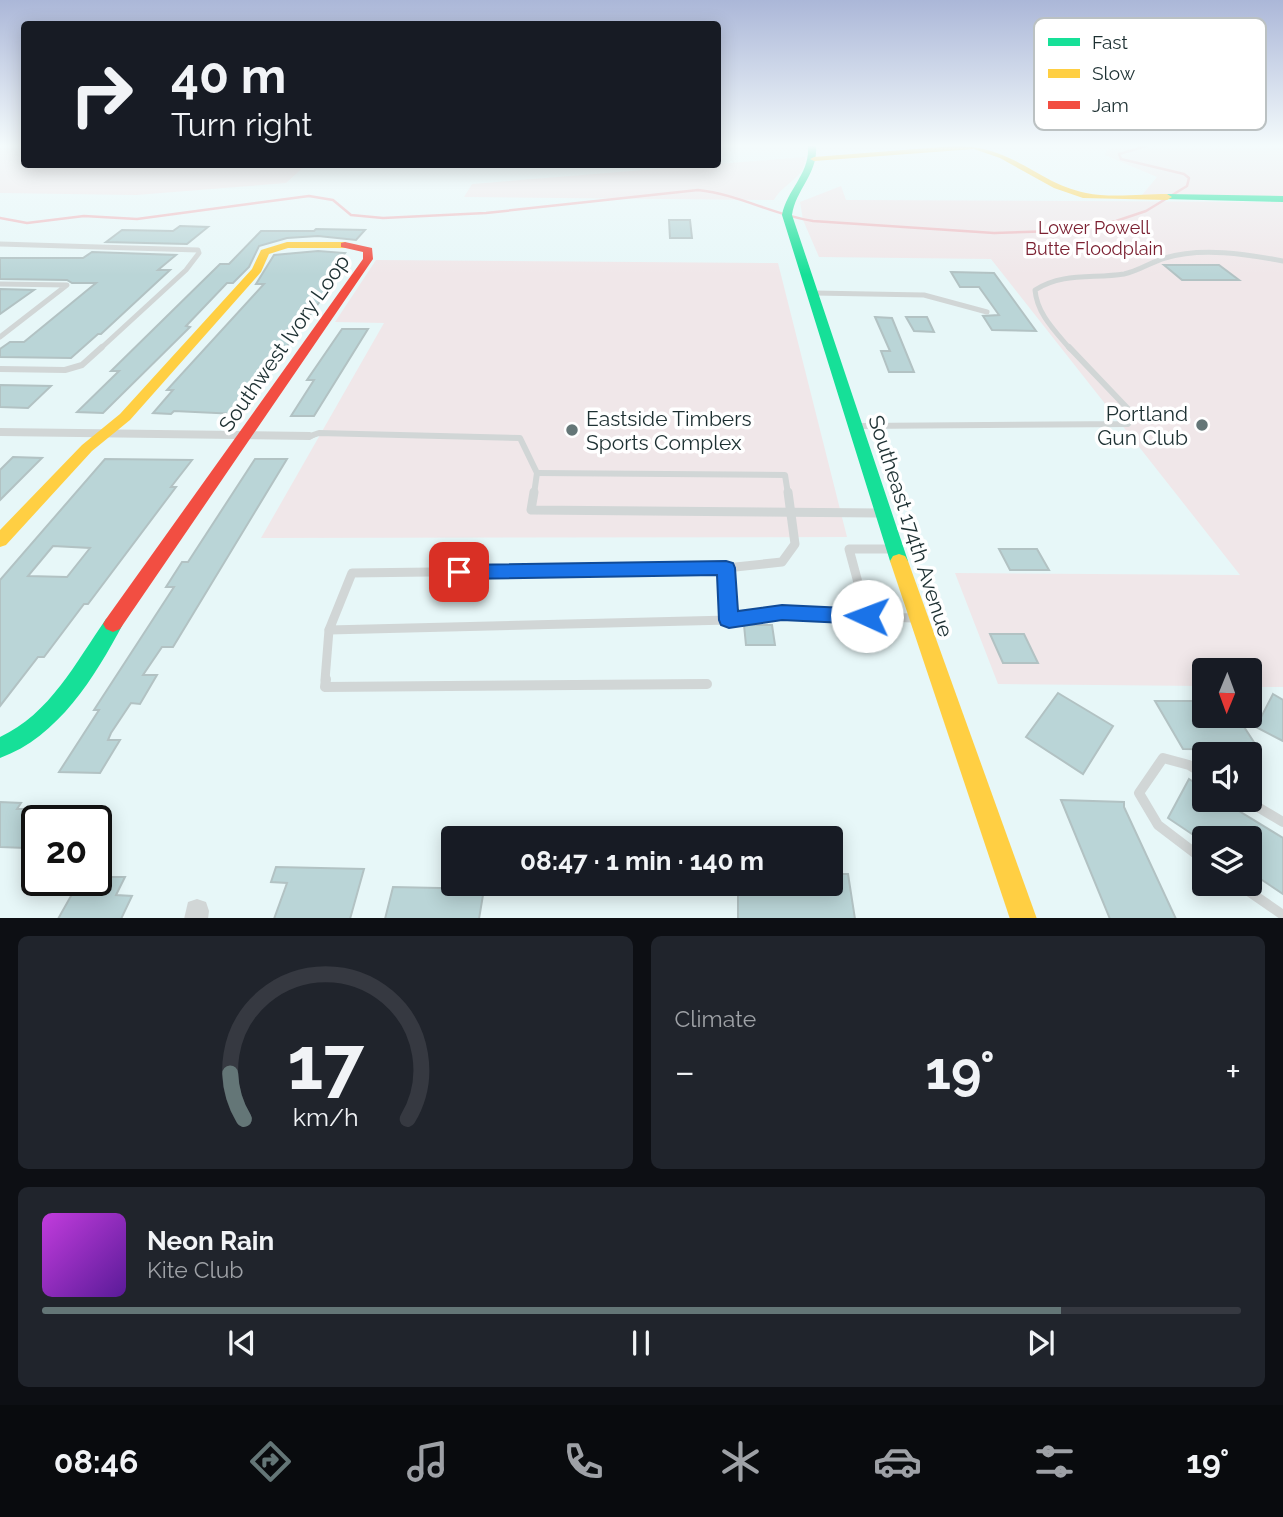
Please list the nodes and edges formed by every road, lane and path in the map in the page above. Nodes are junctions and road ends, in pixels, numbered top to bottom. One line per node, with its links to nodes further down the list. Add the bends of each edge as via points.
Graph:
1 (798, 189): 7 (street, Southeast 174th Avenue, via 787,209)
2 (1068, 189): 3 (street, via 1079,194 1155,198)
3 (1283, 199)
4 (0, 244): 10 (lane, via 199,253 82,365 65,370)
5 (1283, 261): 11 (lane, via 1246,254 1166,257 1128,274 1061,278 1035,290 1035,305 1129,410 1128,424)
6 (0, 284): 9 (lane, via 67,285)
7 (813, 293): 8 (lane, via 925,295); 11 (street, Southeast 174th Avenue)
8 (987, 313)
9 (0, 337)
10 (1, 370)
11 (856, 426): 18 (street, Southeast 174th Avenue)
12 (0, 432): 13 (street)
13 (106, 433): 14 (street); 14 (street, Southwest Ivory Loop, via 257,270 267,250 291,245 368,250 368,259); 19 (street, Southwest Ivory Loop)
14 (245, 435): 15 (street); 27 (street, Southwest Ivory Loop, via 52,711 37,729)
15 (310, 436): 16 (lane, via 513,437 523,441)
16 (537, 472): 17 (lane, via 785,475); 17 (lane, via 531,510)
17 (792, 513): 18 (lane); 21 (lane, via 795,544 782,562)
18 (883, 513): 20 (street, Southeast 174th Avenue)
19 (0, 541)
20 (895, 549): 22 (lane, via 849,550); 23 (street, Southeast 174th Avenue)
21 (726, 568): 24 (lane); 25 (lane, via 352,573)
22 (867, 616): 23 (lane); 24 (lane, via 782,613)
23 (920, 618): 34 (street, Southeast 174th Avenue)
24 (729, 620): 25 (lane)
25 (328, 630): 26 (lane, via 325,687)
26 (707, 684)
27 (0, 748)
28 (1192, 767): 31 (lane, via 1164,758 1139,793 1149,817)
29 (1262, 810): 30 (lane)
30 (1283, 822)
31 (1192, 852)
32 (1255, 896): 33 (lane)
33 (1283, 915)
34 (1024, 918)

